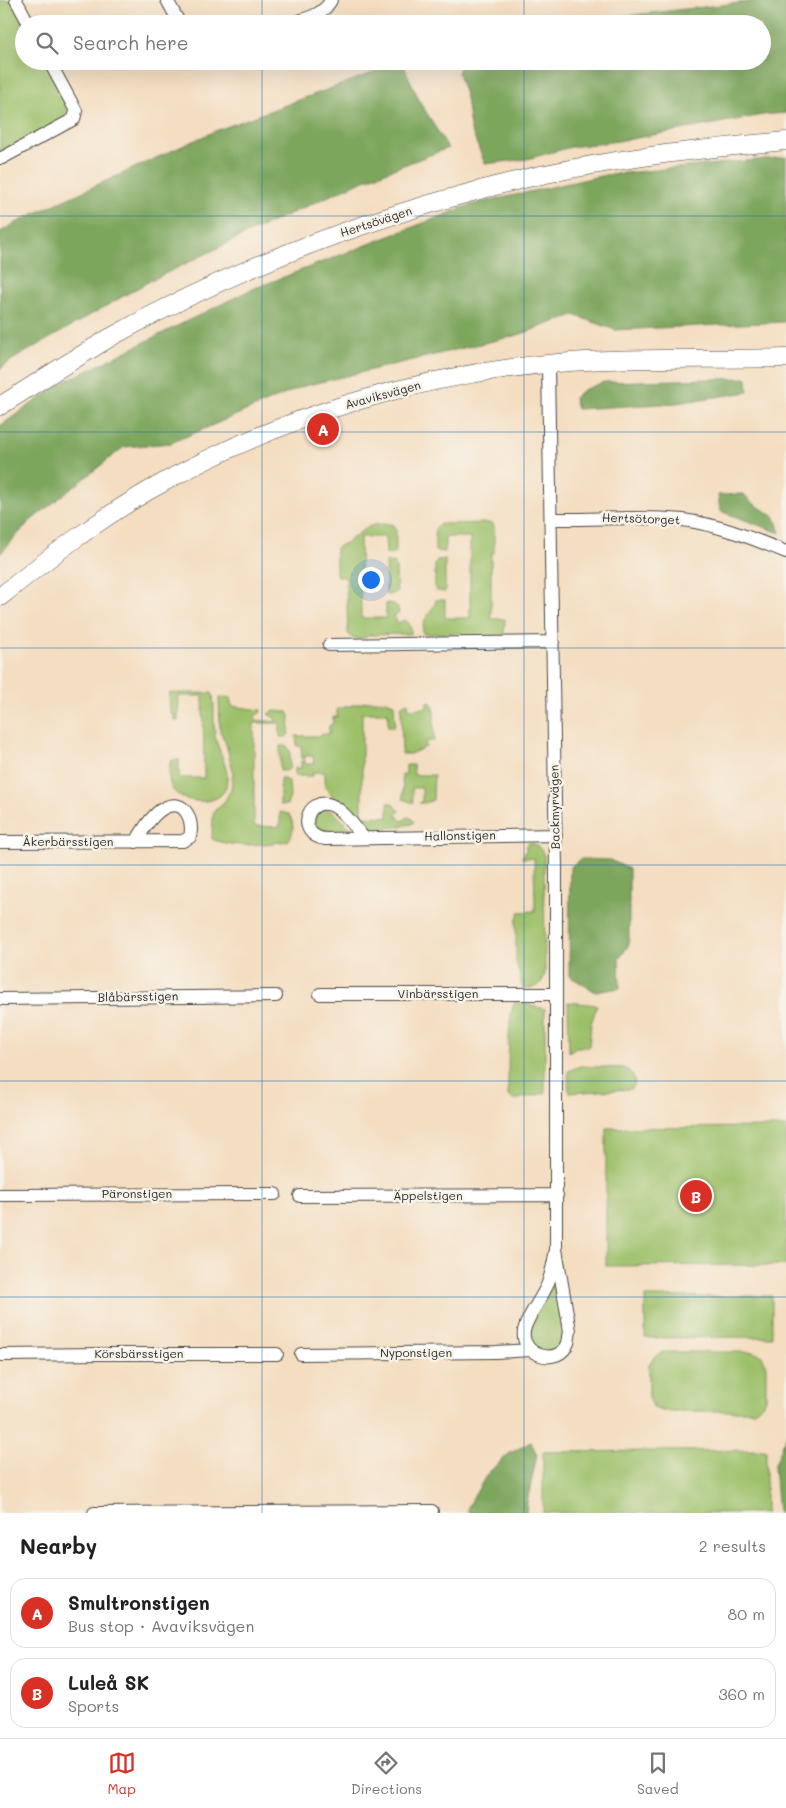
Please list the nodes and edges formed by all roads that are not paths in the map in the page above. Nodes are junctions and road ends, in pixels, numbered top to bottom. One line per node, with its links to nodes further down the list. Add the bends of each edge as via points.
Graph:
1 (16, 0): 4 (street)
2 (167, 0): 5 (street)
3 (331, 0): 6 (street, via 328,7)
4 (24, 15)
5 (175, 15)
6 (314, 15)
7 (54, 70): 9 (street, via 76,111 74,120)
8 (786, 141): 12 (street, Hertsövägen, via 684,151 544,175 435,203 343,232 238,274 165,309)
9 (0, 158)
10 (786, 358): 11 (street, Avaviksvägen, via 639,359)
11 (548, 364): 13 (street, Backmyrvägen); 15 (street, Avaviksvägen, via 464,375 378,394 225,451 110,515)
12 (0, 406)
13 (552, 519): 14 (street, Hertsötorget, via 684,520 716,526); 16 (street, Backmyrvägen)
14 (786, 552)
15 (0, 597)
16 (553, 642): 17 (street); 18 (street, Backmyrvägen)
17 (329, 645)
18 (556, 835): 19 (street, Hallonstigen); 23 (street, Backmyrvägen)
19 (364, 838)
20 (0, 842): 21 (street, Åkerbärsstigen)
21 (136, 842)
22 (320, 994): 23 (street, Vinbärsstigen)
23 (556, 994): 28 (street, Backmyrvägen)
24 (276, 996): 25 (street, Blåbärsstigen)
25 (0, 999)
26 (275, 1194): 27 (street, Päronstigen)
27 (0, 1195)
28 (557, 1195): 29 (street, Äppelstigen); 30 (street, Backmyrvägen)
29 (300, 1196)
30 (556, 1249): 31 (street, Backmyrvägen, via 548,1284 524,1331); 31 (street, Backmyrvägen, via 570,1331 568,1343 553,1356 545,1357)
31 (530, 1350): 33 (street, Nyponstigen)
32 (277, 1354): 34 (street, Körsbärsstigen)
33 (301, 1354)
34 (0, 1356)
35 (432, 1511): 36 (street)
36 (94, 1513)

